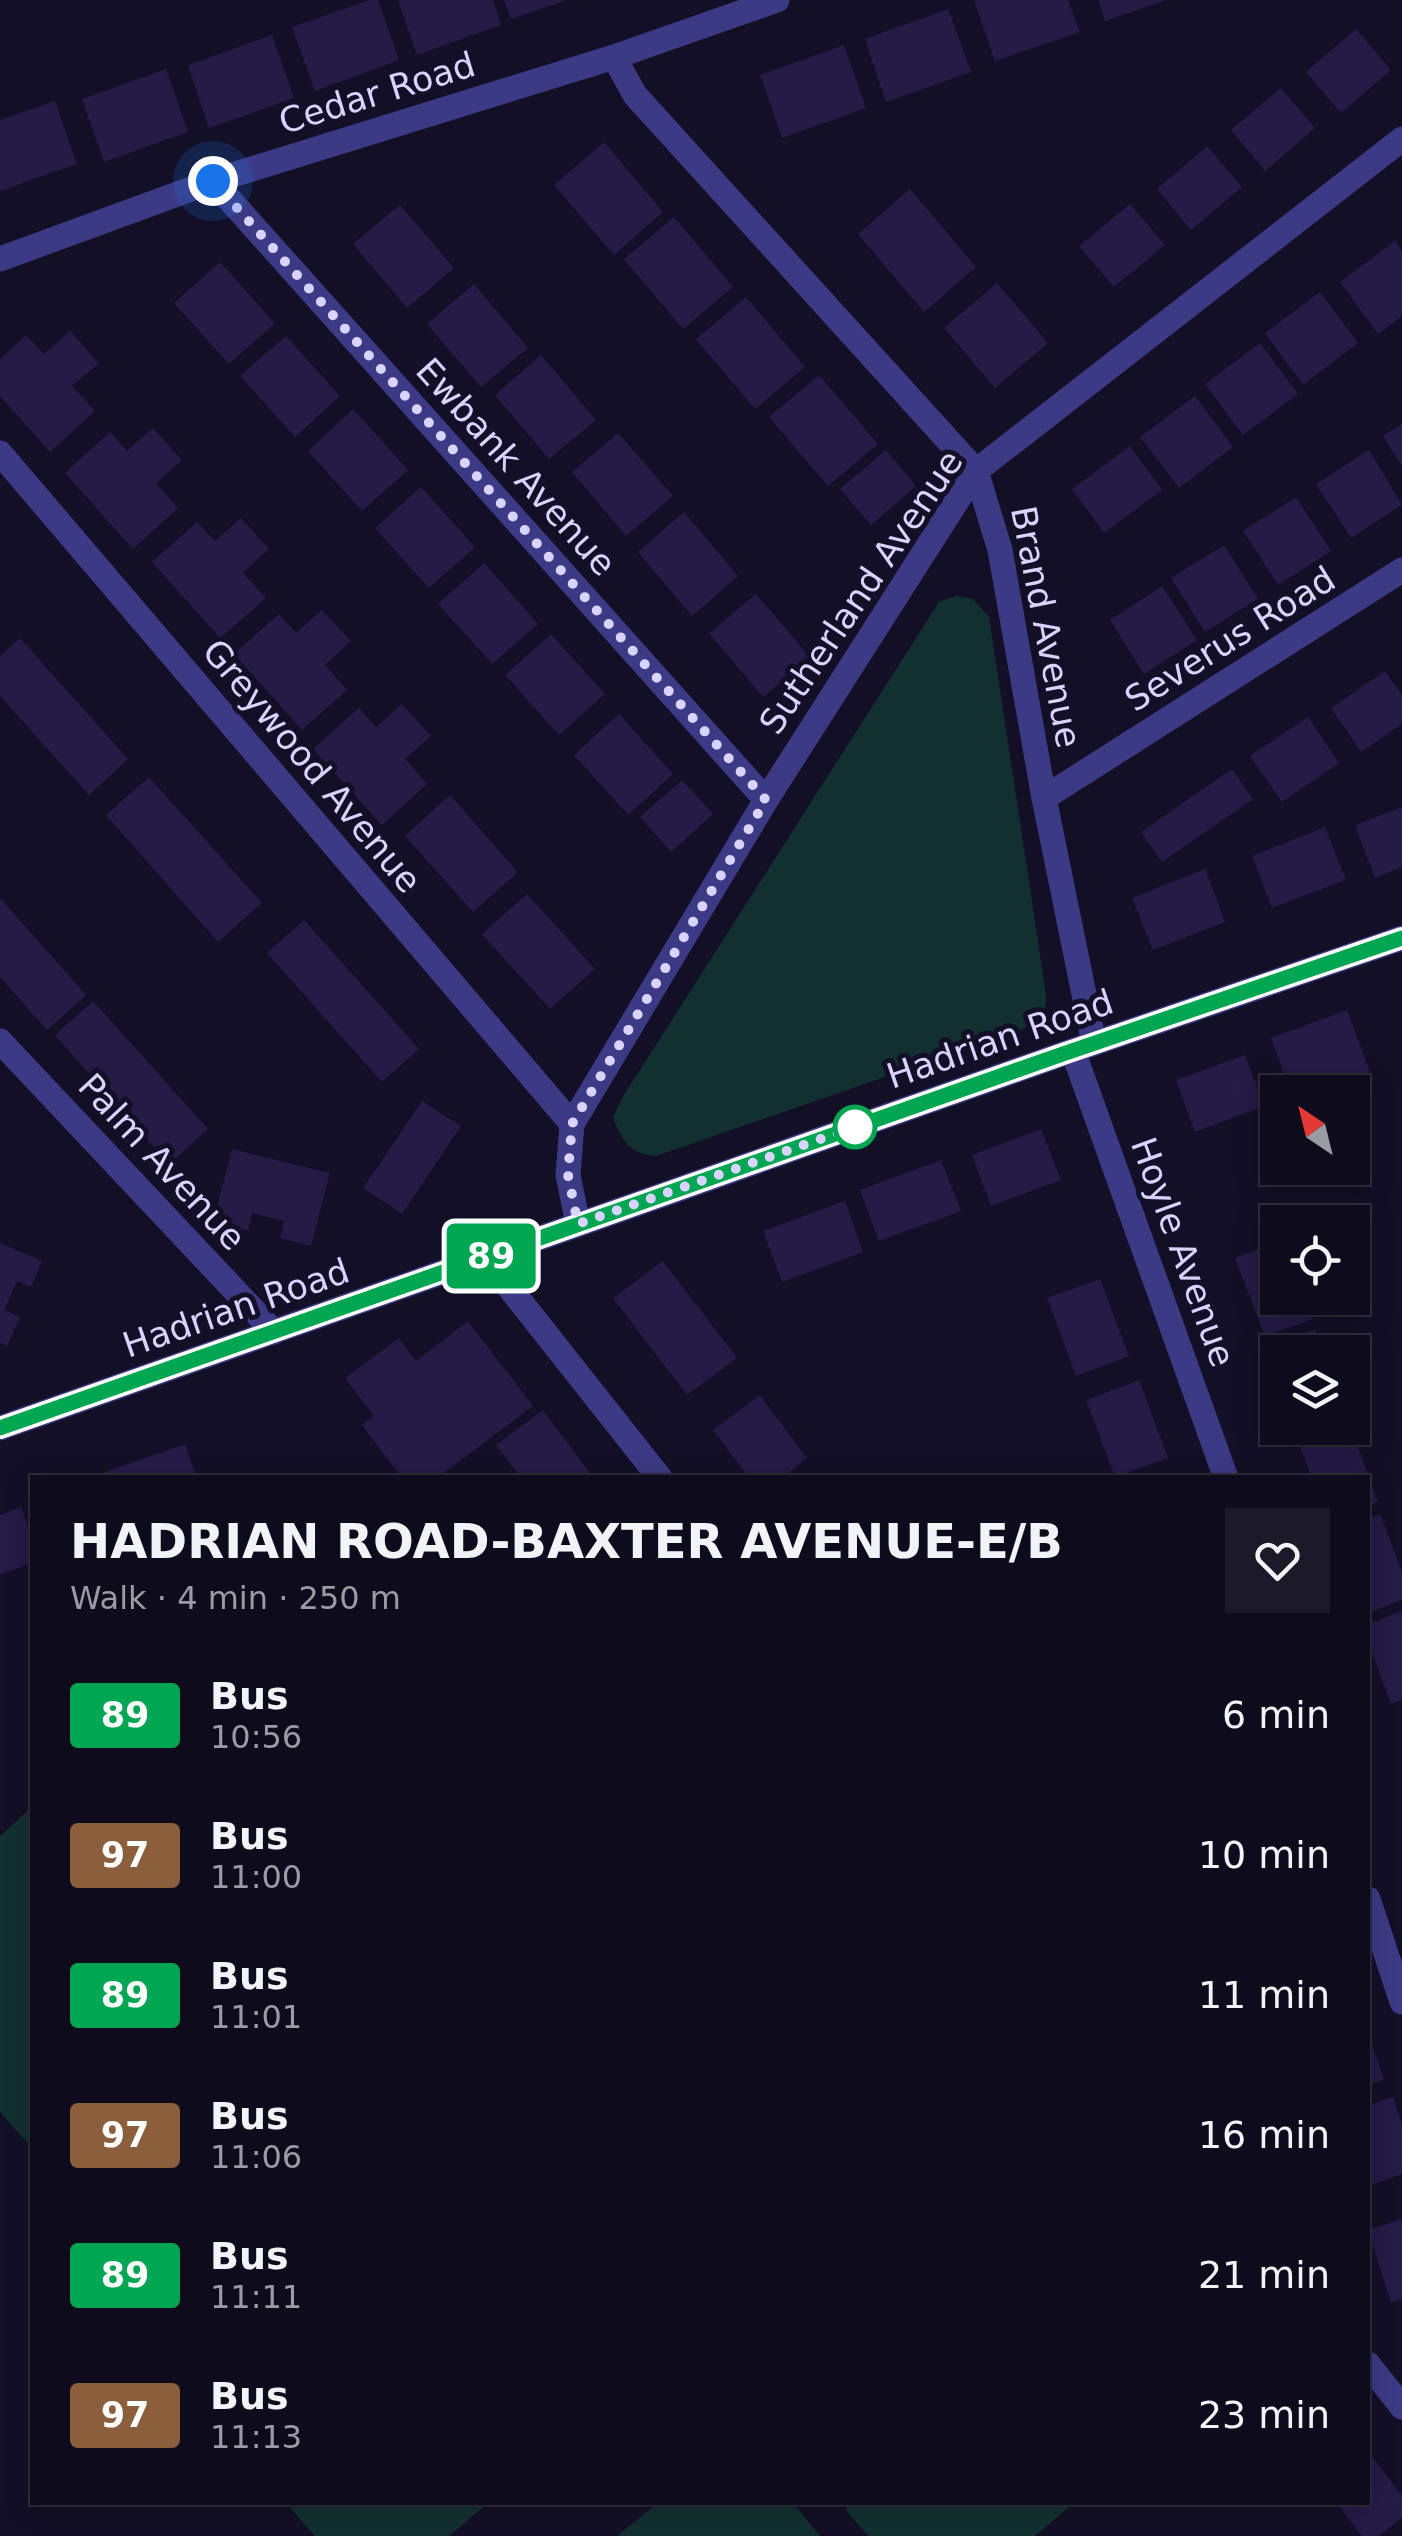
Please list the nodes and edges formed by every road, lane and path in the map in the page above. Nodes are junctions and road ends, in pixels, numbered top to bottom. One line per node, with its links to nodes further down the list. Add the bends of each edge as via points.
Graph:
1 (776, 0): 2 (street, Cedar Road)
2 (614, 56): 4 (street, Cedar Road); 7 (street, Brand Avenue, via 635,95)
3 (1402, 139): 7 (street, Sutherland Avenue)
4 (213, 181): 5 (street, Cedar Road); 10 (street, Ewbank Avenue)
5 (0, 259)
6 (0, 453): 14 (street, Greywood Avenue)
7 (976, 471): 9 (street, Brand Avenue, via 1000,550); 10 (street, Sutherland Avenue)
8 (1402, 570): 9 (street, Severus Road)
9 (1044, 798): 13 (street, Brand Avenue)
10 (766, 800): 14 (street, Sutherland Avenue)
11 (1402, 938): 13 (street, Hadrian Road)
12 (0, 1040): 17 (street, Palm Avenue)
13 (1084, 1047): 15 (street, Hadrian Road); 20 (street, Hoyle Avenue)
14 (572, 1124): 15 (street, Sutherland Avenue, via 568,1175)
15 (578, 1224): 16 (street, Hadrian Road)
16 (486, 1258): 17 (street, Hadrian Road); 19 (street)
17 (274, 1332): 18 (street, Hadrian Road)
18 (0, 1428)
19 (658, 1475)
20 (1225, 1475)
21 (1370, 1905): 22 (street)
22 (1402, 2002)
23 (1370, 2367): 24 (street)
24 (1402, 2407)

